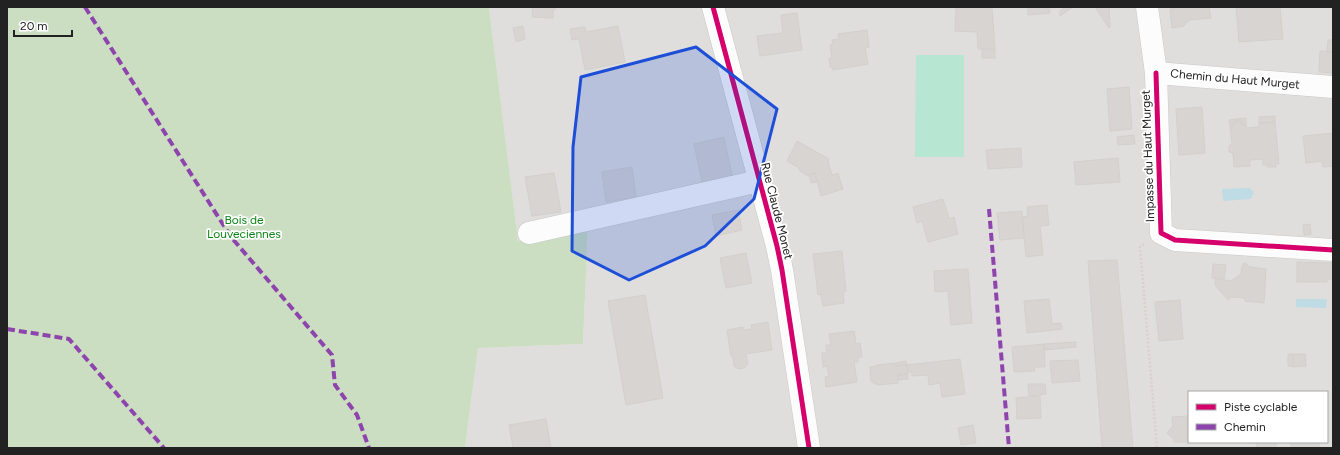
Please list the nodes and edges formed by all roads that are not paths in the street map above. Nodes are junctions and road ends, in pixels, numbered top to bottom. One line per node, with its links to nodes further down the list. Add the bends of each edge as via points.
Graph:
1 (712, 7): 5 (street, Rue Claude Monet)
2 (1147, 7): 3 (street, Chemin du Haut Murget)
3 (1156, 73): 4 (street, Chemin du Haut Murget); 7 (street, Impasse du Haut Murget, via 1161,232 1175,240)
4 (1333, 87)
5 (759, 181): 6 (street); 8 (street, Rue Claude Monet, via 782,270)
6 (529, 233)
7 (1333, 250)
8 (809, 448)

